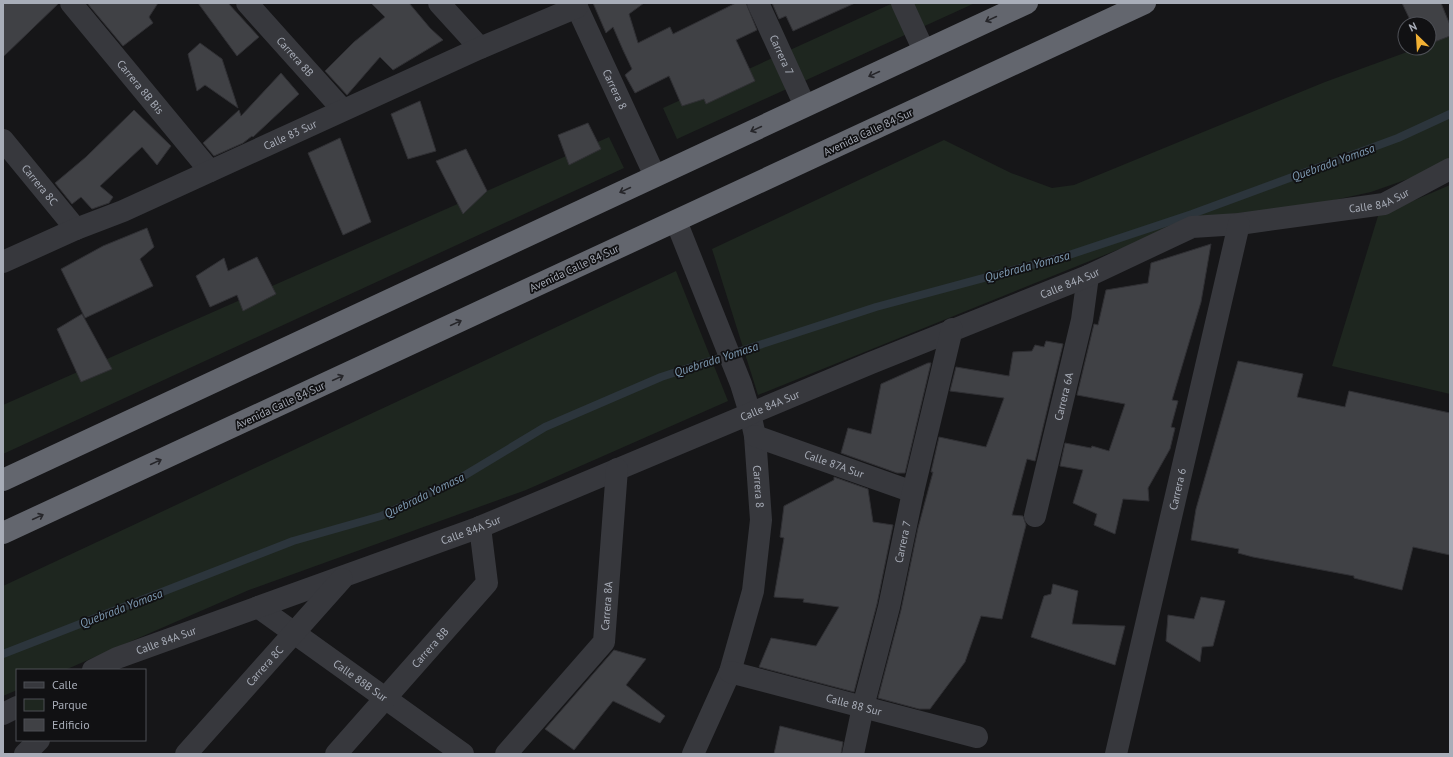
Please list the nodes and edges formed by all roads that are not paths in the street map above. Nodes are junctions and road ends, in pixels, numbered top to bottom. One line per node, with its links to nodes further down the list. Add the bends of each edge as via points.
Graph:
1 (71, 3): 15 (street, Carrera 8B Bis)
2 (247, 3): 12 (street, Carrera 8B)
3 (439, 3): 9 (street)
4 (758, 3): 11 (street, Carrera 7)
5 (902, 3): 10 (street)
6 (1027, 3): 10 (highway, one-way to 10)
7 (1145, 3): 17 (highway, Avenida Calle 84 Sur)
8 (576, 5): 9 (street, Calle 83 Sur); 16 (street, Carrera 8)
9 (480, 48): 12 (street, Calle 83 Sur)
10 (924, 51): 11 (highway, one-way to 11)
11 (805, 106): 16 (highway, one-way to 16)
12 (343, 110): 15 (street, Calle 83 Sur)
13 (3, 140): 19 (street, Carrera 8C)
14 (1450, 169): 18 (street, Calle 84A Sur, via 1384,204)
15 (210, 171): 19 (street, Calle 83 Sur, via 123,211)
16 (655, 176): 26 (highway, one-way to 26)
17 (676, 221): 23 (street, Carrera 8, via 741,384); 30 (highway, Avenida Calle 84 Sur, one-way to 17)
18 (1239, 224): 21 (street, Calle 84A Sur, via 1192,227); 50 (street, Carrera 6)
19 (76, 229): 20 (street, Calle 83 Sur)
20 (3, 262)
21 (1088, 276): 22 (street, Calle 84A Sur); 28 (street, Carrera 6A, via 1082,320)
22 (952, 330): 23 (street, Calle 84A Sur); 27 (street, Carrera 7)
23 (750, 413): 24 (street, Carrera 8); 25 (street, Calle 84A Sur)
24 (755, 436): 27 (street, Calle 87A Sur); 36 (street, Carrera 8, via 761,520 753,591)
25 (617, 469): 29 (street, Calle 84A Sur); 47 (street, Carrera 8A, via 604,642)
26 (3, 480)
27 (913, 492): 38 (street, Carrera 7, via 889,607)
28 (1035, 516)
29 (480, 527): 31 (street, Calle 84A Sur); 37 (street, Carrera 8B, via 487,583)
30 (3, 534)
31 (344, 577): 32 (street, Calle 84A Sur); 33 (street, Carrera 8C)
32 (258, 607): 33 (street, Calle 88B Sur); 34 (street, Calle 84A Sur)
33 (294, 633): 37 (street, Calle 88B Sur); 44 (street, Carrera 8C)
34 (111, 664): 35 (street, Calle 84A Sur)
35 (96, 669)
36 (730, 672): 38 (street, Calle 88 Sur); 48 (street, Carrera 8)
37 (385, 698): 45 (street, Carrera 8B); 46 (street, Calle 88B Sur)
38 (863, 707): 41 (street, Calle 88 Sur); 49 (street, Carrera 7)
39 (16, 708): 40 (street)
40 (3, 714)
41 (977, 737)
42 (38, 741): 43 (street)
43 (25, 754)
44 (186, 754)
45 (336, 754)
46 (463, 754)
47 (506, 754)
48 (693, 754)
49 (853, 754)
50 (1116, 754)

